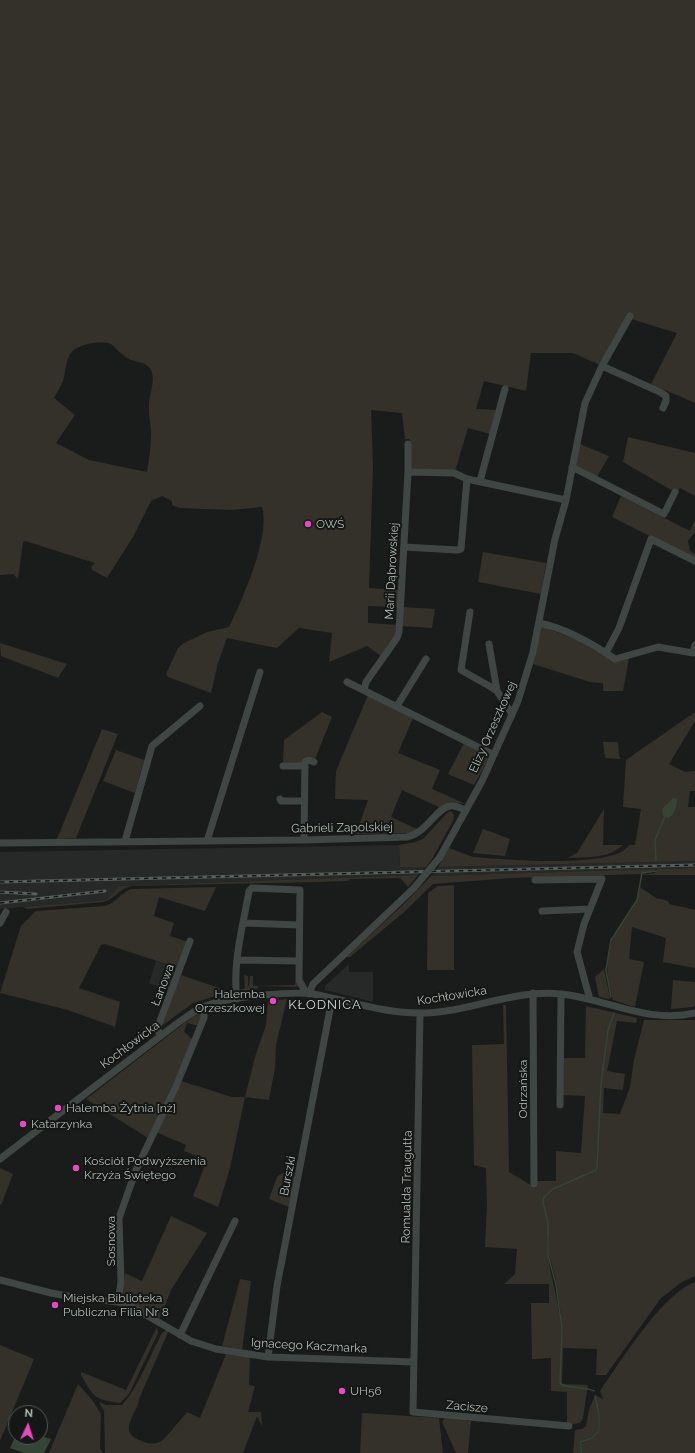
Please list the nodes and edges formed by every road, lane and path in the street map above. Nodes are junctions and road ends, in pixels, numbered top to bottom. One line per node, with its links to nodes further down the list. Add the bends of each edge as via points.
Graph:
1 (630, 316): 2 (street, Elizy Orzeszkowej)
2 (602, 366): 4 (street, via 666,396); 6 (street, Elizy Orzeszkowej, via 585,403)
3 (506, 388): 9 (street)
4 (663, 408)
5 (408, 444): 7 (street, Marii Dąbrowskiej)
6 (572, 467): 10 (street, via 664,514); 11 (street, Elizy Orzeszkowej)
7 (408, 472): 8 (street, via 454,473); 12 (street, Marii Dąbrowskiej)
8 (466, 479): 9 (street); 12 (street, via 461,549)
9 (480, 482): 11 (street)
10 (675, 492)
11 (566, 500): 15 (street, Elizy Orzeszkowej, via 555,539)
12 (404, 547): 22 (street, Marii Dąbrowskiej, via 399,632 366,682)
13 (695, 561): 18 (street, via 651,539 619,628)
14 (470, 612): 23 (street, via 461,670)
15 (539, 623): 18 (street, via 557,628); 26 (street, Elizy Orzeszkowej, via 526,677)
16 (489, 644): 23 (street)
17 (695, 645): 18 (street, via 694,653 658,647 615,659)
18 (606, 653)
19 (426, 659): 25 (street)
20 (260, 672): 35 (street)
21 (347, 682): 22 (street)
22 (364, 690): 25 (street)
23 (497, 691): 26 (street)
24 (200, 706): 37 (street, via 152,746)
25 (397, 706): 27 (street)
26 (512, 714): 27 (street, Elizy Orzeszkowej)
27 (494, 755): 33 (street, Elizy Orzeszkowej)
28 (314, 762): 30 (street, via 306,760)
29 (283, 766): 30 (street)
30 (305, 766): 32 (street)
31 (280, 799): 32 (street)
32 (304, 801): 34 (street)
33 (465, 810): 34 (street, Gabrieli Zapolskiej, via 454,806 445,807 420,832 407,837); 49 (street, Elizy Orzeszkowej, bridge, via 440,857 414,888 313,984)
34 (304, 840): 35 (street, Gabrieli Zapolskiej)
35 (207, 841): 37 (street, Gabrieli Zapolskiej)
36 (0, 842): 37 (street, Gabrieli Zapolskiej)
37 (124, 842)
38 (535, 880): 39 (street, via 602,879)
39 (590, 909): 40 (street); 53 (street, via 577,952)
40 (542, 911)
41 (6, 912): 42 (street)
42 (0, 923)
43 (244, 923): 44 (street); 44 (street, via 250,889 297,889 300,892); 46 (street)
44 (299, 924): 47 (street)
45 (190, 941): 57 (street, Łanowa, via 157,1029)
46 (238, 960): 47 (street); 51 (street)
47 (299, 960): 49 (street, via 299,980)
48 (533, 993): 50 (street, Kochłowicka); 56 (street, Kochłowicka); 60 (street, Odrzańska)
49 (308, 994): 51 (street, Kochłowicka); 52 (street, Kochłowicka)
50 (561, 994): 53 (street, Kochłowicka); 58 (street)
51 (236, 999): 54 (street, Kochłowicka)
52 (332, 999): 56 (street, Kochłowicka, via 385,1010); 65 (street, Burszki, via 277,1286)
53 (588, 1000): 55 (street, Kochłowicka, via 641,1014)
54 (204, 1006): 57 (street, Kochłowicka); 63 (street, Sosnowa, via 204,1018 176,1086 136,1170 120,1218 122,1270)
55 (695, 1012)
56 (420, 1013): 66 (street, Romualda Traugutta)
57 (161, 1036): 59 (street, Kochłowicka)
58 (560, 1105)
59 (1, 1158)
60 (534, 1184)
61 (235, 1221): 64 (street)
62 (0, 1280): 63 (street, Ignacego Kaczmarka, via 73,1297)
63 (118, 1302): 64 (street, Ignacego Kaczmarka, via 134,1308)
64 (180, 1335): 65 (street, Ignacego Kaczmarka, via 202,1345)
65 (268, 1358): 66 (street, Ignacego Kaczmarka)
66 (414, 1362): 67 (street, Zacisze, via 413,1412)
67 (569, 1426)

